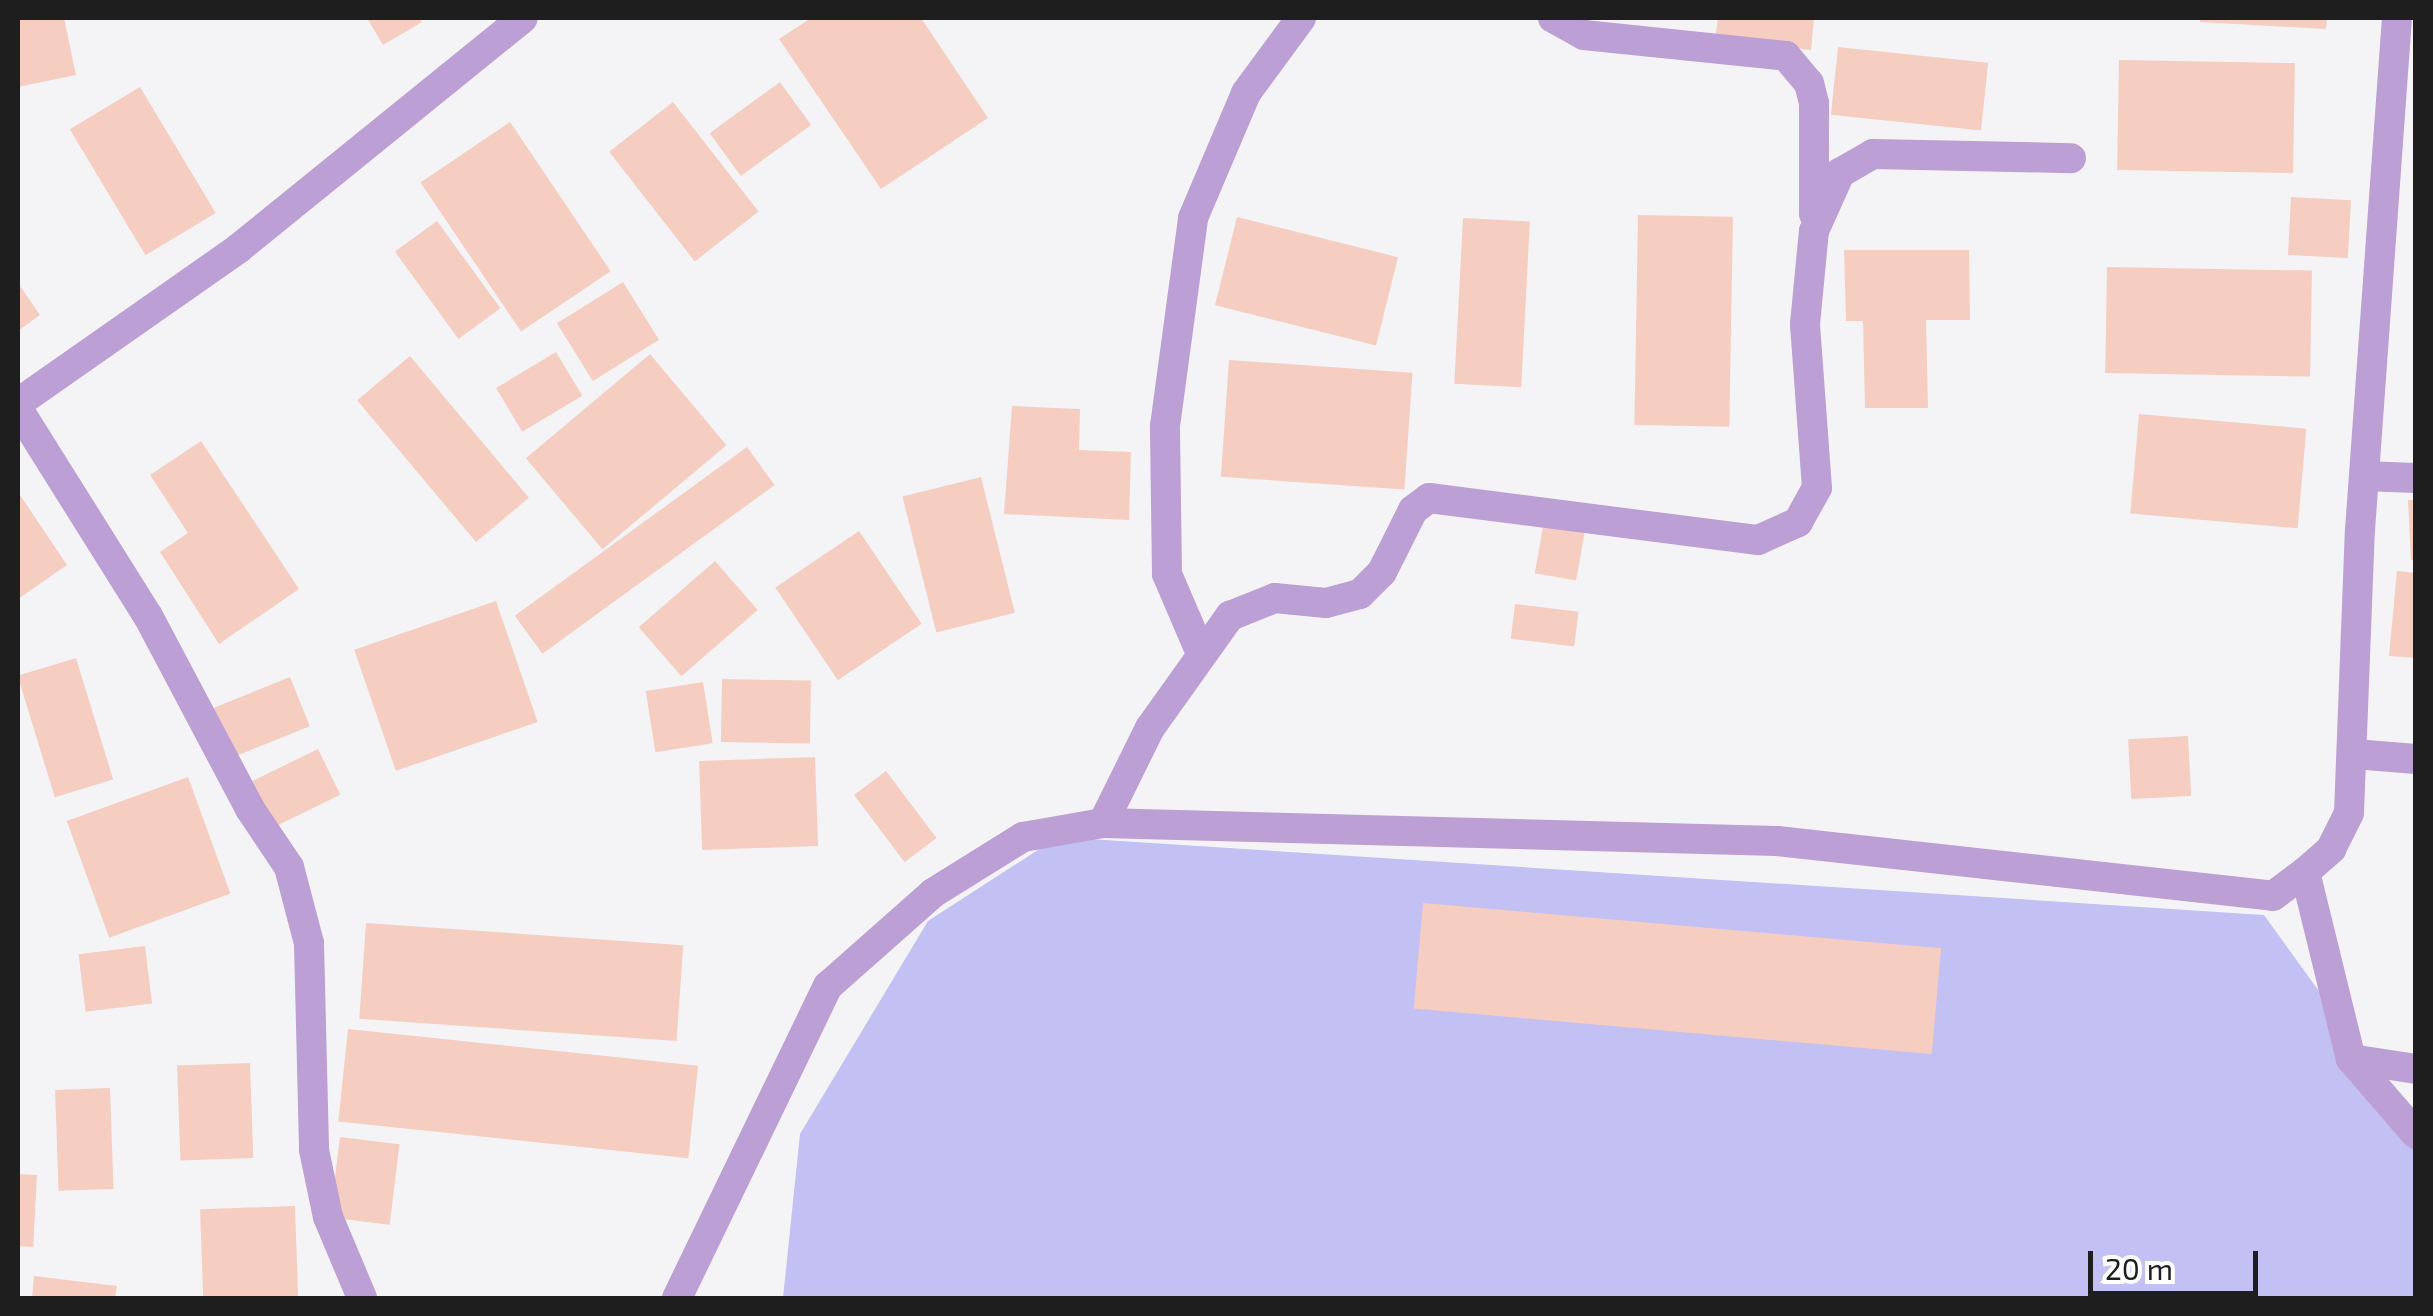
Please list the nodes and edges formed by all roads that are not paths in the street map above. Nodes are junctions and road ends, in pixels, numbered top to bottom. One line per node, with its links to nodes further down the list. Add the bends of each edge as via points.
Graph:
1 (523, 18): 7 (street, via 240,248)
2 (1301, 18): 10 (street, via 1246,93 1193,218 1165,426 1166,574)
3 (1553, 18): 6 (street, via 1584,35 1786,56 1797,64 1814,103)
4 (2396, 18): 8 (street)
5 (2071, 158): 6 (street, via 1873,154 1840,173)
6 (1814, 231): 10 (street, via 1806,324 1817,488 1798,522 1758,540 1429,498 1413,510 1382,572 1360,594 1326,603 1275,598 1230,616)
7 (18, 406): 18 (street, via 148,616 250,809 289,867 309,943 314,1150 328,1217)
8 (2364, 476): 9 (street); 11 (street)
9 (2416, 478)
10 (1200, 651): 13 (street, via 1150,728)
11 (2354, 754): 12 (street); 14 (street, via 2349,813 2331,849)
12 (2416, 759)
13 (1103, 823): 14 (street, via 1777,842 2272,896); 19 (street, via 1023,838 933,893 828,986)
14 (2305, 872): 15 (street)
15 (2351, 1059): 16 (street); 17 (street)
16 (2416, 1068)
17 (2416, 1134)
18 (362, 1298)
19 (677, 1298)

